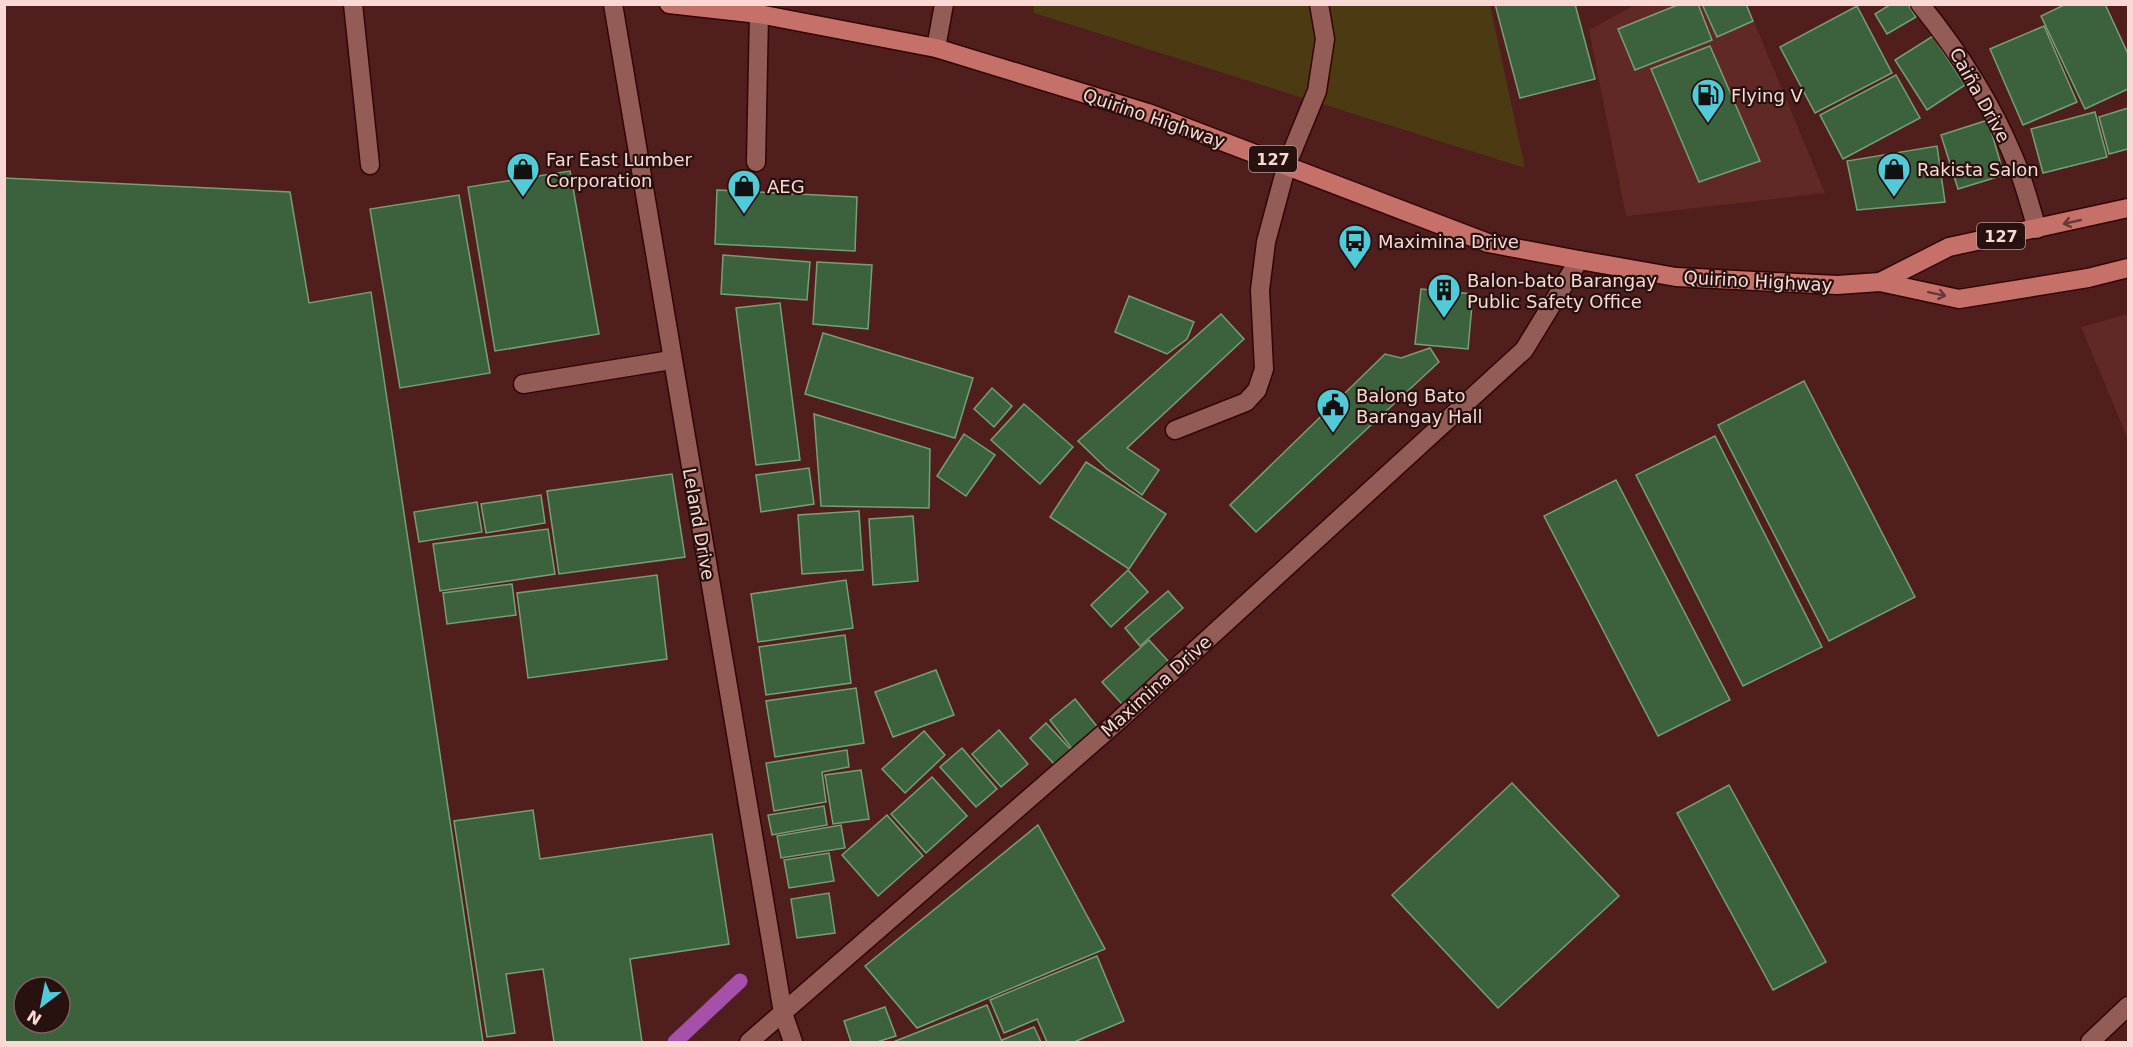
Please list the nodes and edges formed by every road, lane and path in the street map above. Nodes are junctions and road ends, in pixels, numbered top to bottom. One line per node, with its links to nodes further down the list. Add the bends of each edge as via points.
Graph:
1 (353, 4): 11 (street)
2 (613, 4): 17 (street, Leland Drive)
3 (669, 4): 7 (main road, Quirino Highway / 127)
4 (944, 4): 8 (street)
5 (1318, 4): 10 (street, via 1325,39 1317,91)
6 (1920, 4): 13 (street, Caiña Drive, via 1952,44 1990,108 2015,159)
7 (759, 14): 8 (main road, Quirino Highway / 127); 9 (street)
8 (936, 48): 10 (main road, Quirino Highway / 127, via 1148,113)
9 (756, 162)
10 (1287, 164): 14 (main road, Quirino Highway / 127, via 1488,243); 19 (street, via 1266,242 1260,290 1264,369 1257,390 1246,402)
11 (370, 165)
12 (2128, 208): 13 (main road, Quirino Highway / 127, one-way to 13)
13 (2037, 229): 16 (main road, Quirino Highway / 127, via 1949,247)
14 (1579, 260): 16 (main road, Quirino Highway / 127, via 1676,277 1837,285); 21 (street, Maximina Drive, via 1524,350 1118,721)
15 (2128, 268): 16 (main road, Quirino Highway / 127, one-way to 15, via 1959,299)
16 (1880, 282)
17 (671, 360): 18 (street); 21 (street, Leland Drive)
18 (523, 384)
19 (1175, 430)
20 (2128, 1006): 24 (street)
21 (783, 1013): 22 (street, Maximina Drive); 23 (street, Leland Drive)
22 (749, 1042)
23 (793, 1042)
24 (2090, 1042)

